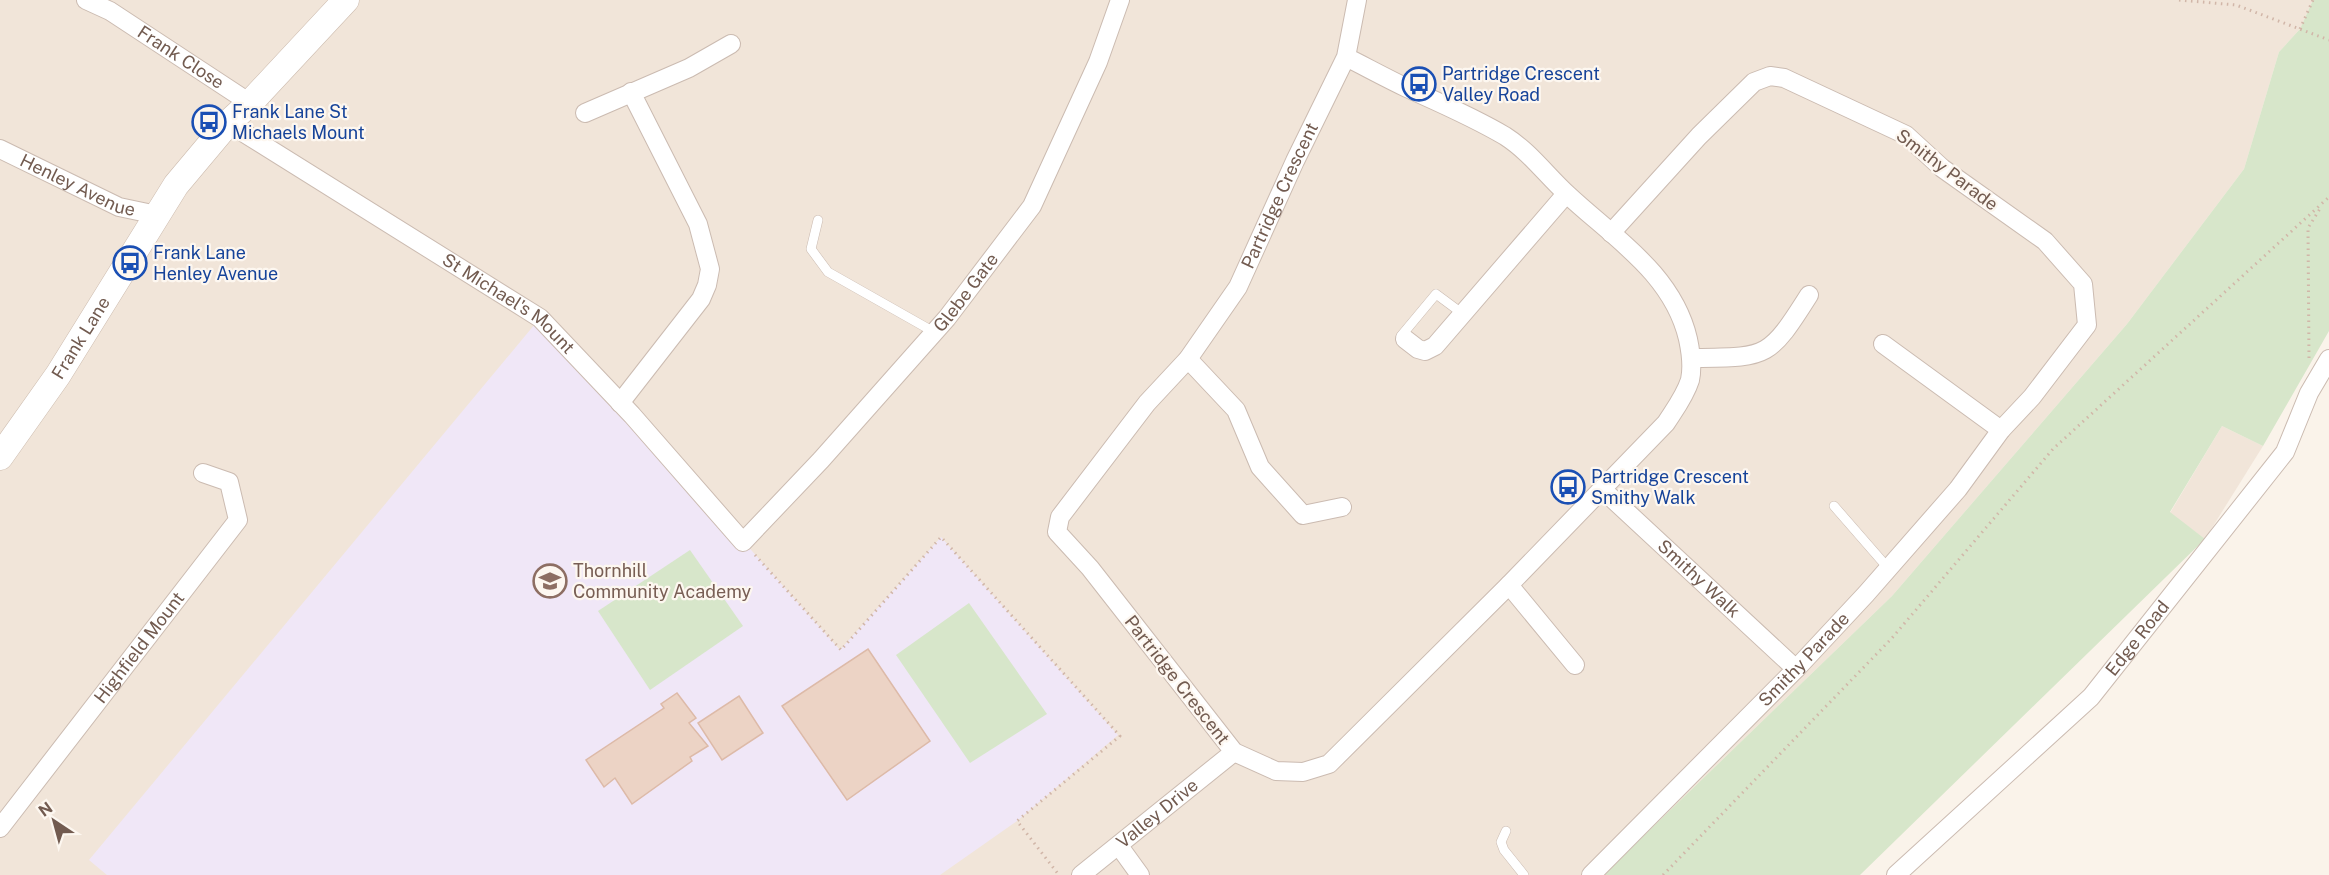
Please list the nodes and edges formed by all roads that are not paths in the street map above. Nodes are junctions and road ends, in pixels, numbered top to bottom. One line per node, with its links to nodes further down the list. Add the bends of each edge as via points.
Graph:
1 (86, 0): 5 (street, Frank Close)
2 (346, 0): 9 (street, Frank Lane)
3 (1120, 0): 19 (street, Glebe Gate, via 1098,62 1032,206)
4 (1357, 0): 7 (street, Partridge Crescent)
5 (113, 6): 9 (street, Frank Close)
6 (732, 44): 8 (street, via 689,68)
7 (1346, 57): 13 (street, Partridge Crescent, via 1507,137); 22 (street, Partridge Crescent, via 1238,286)
8 (631, 92): 10 (street); 25 (street, via 698,224 710,269 701,299)
9 (250, 103): 11 (street, Frank Lane)
10 (585, 113)
11 (228, 123): 14 (street, Frank Lane, via 176,185); 25 (street, St Michael's Mount, via 540,318)
12 (0, 149): 14 (street, Henley Avenue, via 119,207)
13 (1566, 194): 16 (street, Partridge Crescent); 18 (street)
14 (157, 215): 27 (street, Frank Lane, via 58,375)
15 (818, 220): 19 (lane, via 811,249 828,272)
16 (1611, 233): 23 (street, Partridge Crescent, via 1660,279 1673,299); 26 (street, Smithy Parade, via 1732,102 1754,82 1770,76 1784,78 1906,135 1942,168 2045,241 2083,284 2087,325 2032,397)
17 (1809, 295): 23 (street, via 1785,333 1761,353 1747,358)
18 (1463, 314): 20 (street, via 1442,340 1425,351); 20 (lane, via 1436,294 1401,336)
19 (934, 332): 32 (street, Glebe Gate)
20 (1405, 339)
21 (1883, 344): 26 (street)
22 (1188, 358): 31 (street, via 1236,410 1260,466 1302,515); 37 (street, Partridge Crescent, via 1147,403 1067,507 1057,532)
23 (1692, 358): 29 (street, Partridge Crescent, via 1690,379 1682,399)
24 (2329, 359): 45 (street, Edge Road, via 2309,393 2285,452 2091,697)
25 (620, 403): 32 (street, St Michael's Mount)
26 (2001, 430): 33 (street, Smithy Parade, via 1958,489)
27 (0, 457)
28 (203, 473): 38 (street, Highfield Mount, via 229,482 238,520)
29 (1602, 489): 34 (street, Partridge Crescent); 36 (street, Smithy Walk)
30 (1834, 506): 33 (lane)
31 (1342, 507)
32 (743, 542)
33 (1888, 568): 36 (street, Smithy Parade)
34 (1509, 585): 35 (street); 37 (street, Partridge Crescent, via 1329,764 1303,772 1276,771)
35 (1575, 665)
36 (1796, 669): 44 (street, Smithy Parade)
37 (1234, 752): 40 (street, Valley Drive)
38 (0, 828)
39 (1506, 831): 43 (lane, via 1501,842 1504,850)
40 (1119, 846): 41 (street, Valley Drive); 42 (street)
41 (1081, 875)
42 (1140, 875)
43 (1524, 875)
44 (1591, 875)
45 (1896, 875)

